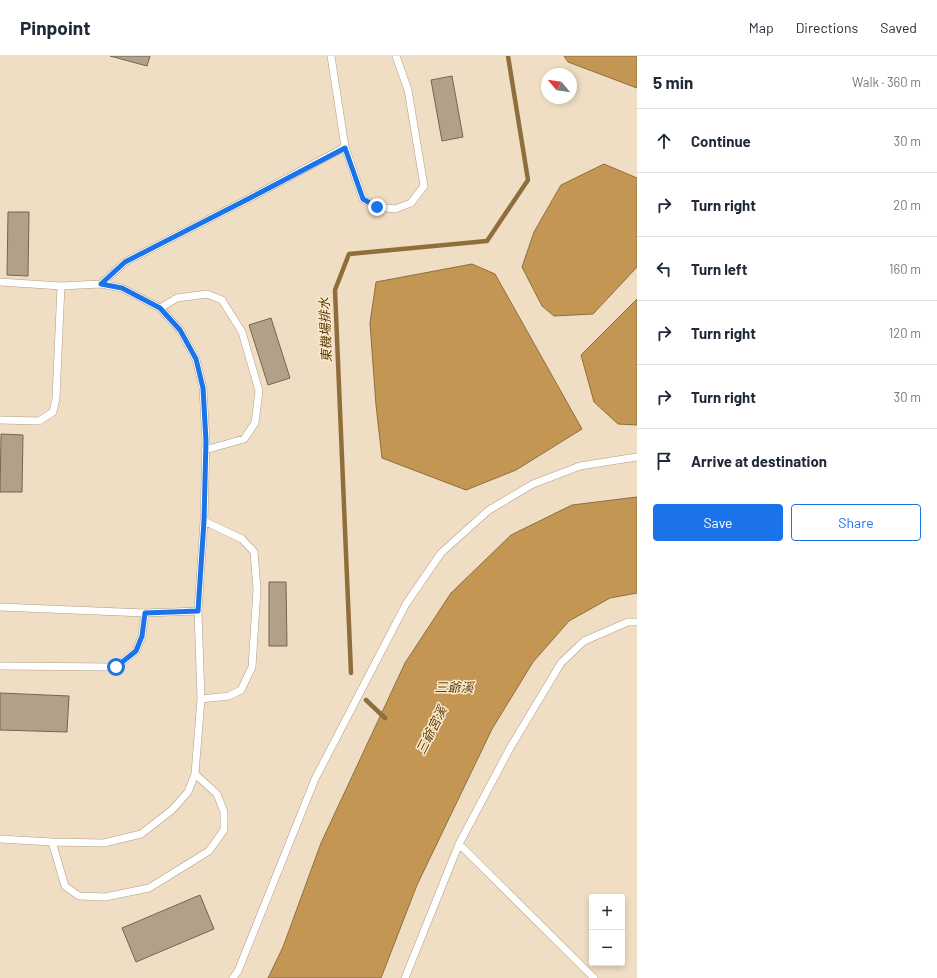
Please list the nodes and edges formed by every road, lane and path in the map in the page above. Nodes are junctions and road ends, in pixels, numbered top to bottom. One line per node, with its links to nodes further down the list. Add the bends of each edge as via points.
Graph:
1 (331, 56): 3 (lane)
2 (396, 56): 3 (lane, via 408,90 424,186 411,202 395,208 377,207 363,199)
3 (345, 148): 5 (lane, via 125,262)
4 (0, 282): 6 (lane)
5 (101, 284): 6 (lane); 7 (lane, via 122,288)
6 (61, 286): 8 (lane, via 56,398 53,412 39,421)
7 (160, 308): 9 (lane, via 180,330 196,359 203,388); 9 (lane, via 177,298 207,294 222,300 242,332 259,391 255,422 244,439)
8 (0, 420)
9 (205, 450): 11 (lane)
10 (637, 456): 22 (lane, via 580,466 533,484 489,510 441,553 406,604 315,779)
11 (204, 521): 13 (lane); 17 (lane, via 242,539 254,552 257,589 252,667 241,690 229,696)
12 (0, 607): 14 (lane)
13 (198, 611): 14 (lane); 17 (lane)
14 (145, 613): 16 (lane, via 142,636 136,651 116,667)
15 (637, 622): 21 (lane, via 628,622 584,641 561,663 510,748)
16 (0, 666)
17 (200, 699): 18 (lane)
18 (195, 774): 20 (lane, via 188,792 172,810 142,834 104,843); 20 (lane, via 217,794 224,812 224,830 209,851 149,888 105,897 79,896 65,886)
19 (0, 839): 20 (lane)
20 (52, 842)
21 (459, 844): 23 (lane); 24 (lane)
22 (233, 978)
23 (405, 978)
24 (594, 978)

